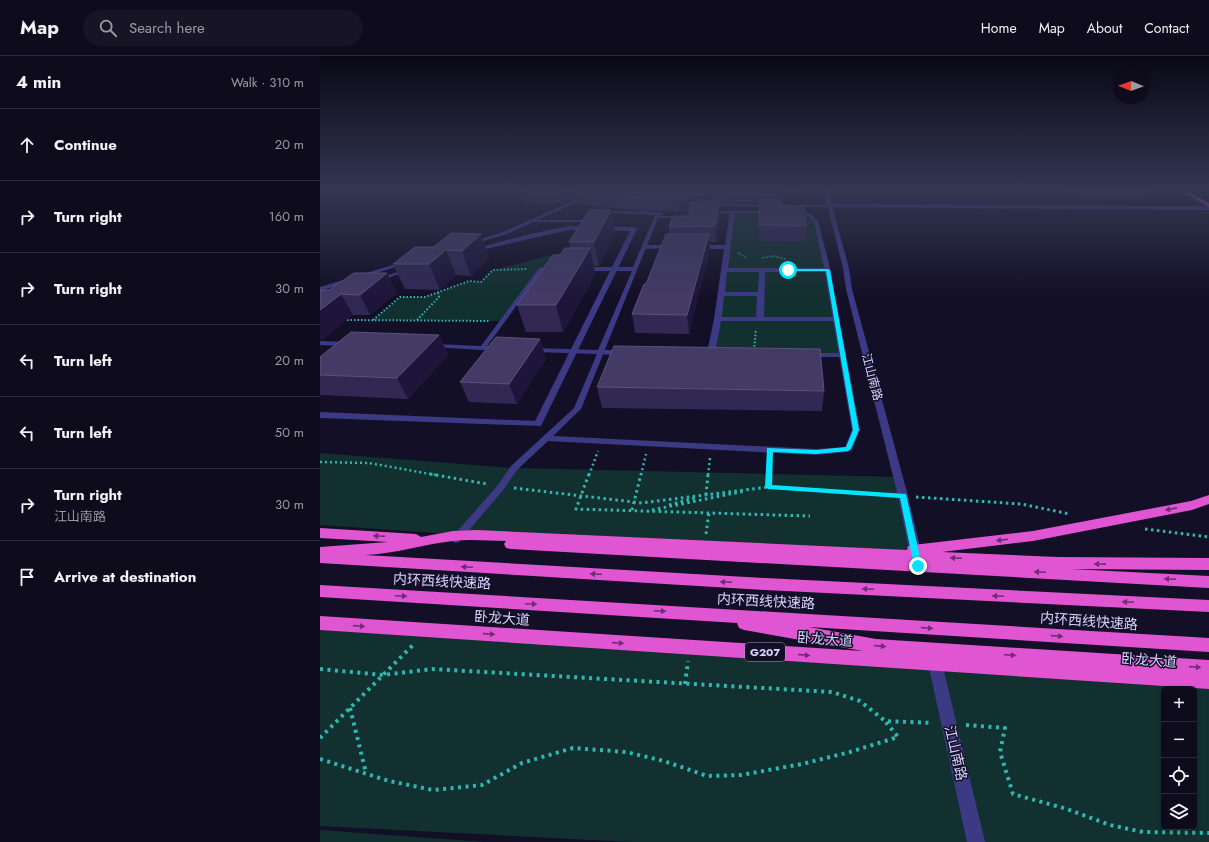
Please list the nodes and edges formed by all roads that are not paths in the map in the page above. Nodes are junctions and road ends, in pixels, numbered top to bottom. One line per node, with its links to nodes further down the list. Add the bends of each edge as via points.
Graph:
1 (524, 225): 6 (street)
2 (653, 225): 7 (lane)
3 (731, 225): 10 (street)
4 (817, 225): 18 (lane)
5 (835, 225): 47 (street, 江山南路, via 903,496)
6 (468, 244)
7 (644, 247): 8 (street); 15 (lane)
8 (682, 247)
9 (690, 247): 10 (street)
10 (728, 247): 16 (street)
11 (462, 253): 14 (street, via 569,228 634,228)
12 (556, 269): 29 (lane, via 541,269)
13 (578, 269): 14 (lane)
14 (615, 269): 15 (lane); 32 (street)
15 (635, 269): 33 (lane)
16 (724, 270): 17 (street); 21 (street)
17 (762, 270): 18 (street); 22 (street)
18 (828, 270): 25 (lane)
19 (369, 283): 20 (street, via 417,263)
20 (320, 289)
21 (721, 294): 22 (street); 23 (street)
22 (761, 294): 24 (street)
23 (718, 319): 24 (street); 35 (street)
24 (758, 319): 25 (street)
25 (836, 319): 37 (lane)
26 (320, 343): 27 (lane)
27 (358, 344)
28 (428, 346): 29 (lane)
29 (482, 348): 30 (lane)
30 (505, 349)
31 (529, 349): 32 (lane)
32 (575, 351): 33 (lane); 38 (street, via 538,424)
33 (601, 352): 34 (street); 39 (lane, via 577,409)
34 (632, 352)
35 (710, 353)
36 (798, 355): 37 (street)
37 (843, 355): 39 (lane, via 856,430 848,449 816,452)
38 (320, 415)
39 (546, 438): 42 (lane, via 514,468 501,487)
40 (1209, 499): 44 (highway, one-way to 44, via 1192,505 1033,536)
41 (320, 533): 42 (highway, one-way to 41)
42 (454, 541): 47 (highway)
43 (320, 552): 44 (highway, via 381,549 453,536 477,535)
44 (877, 554): 46 (highway, one-way to 44, via 1058,563)
45 (320, 558): 50 (highway, 内环西线快速路, one-way to 45)
46 (1209, 564)
47 (918, 566): 48 (highway, one-way to 47)
48 (1209, 582)
49 (320, 591): 51 (highway, 内环西线快速路, one-way to 51)
50 (1209, 606)
51 (690, 613): 53 (highway, 内环西线快速路, one-way to 53); 55 (highway, one-way to 55, via 876,646)
52 (320, 623): 54 (highway, 卧龙大道 / G207, one-way to 54)
53 (1209, 645)
54 (935, 663): 56 (highway, 卧龙大道 / G207); 57 (street, 江山南路)
55 (1209, 668)
56 (1209, 681)
57 (976, 842)

